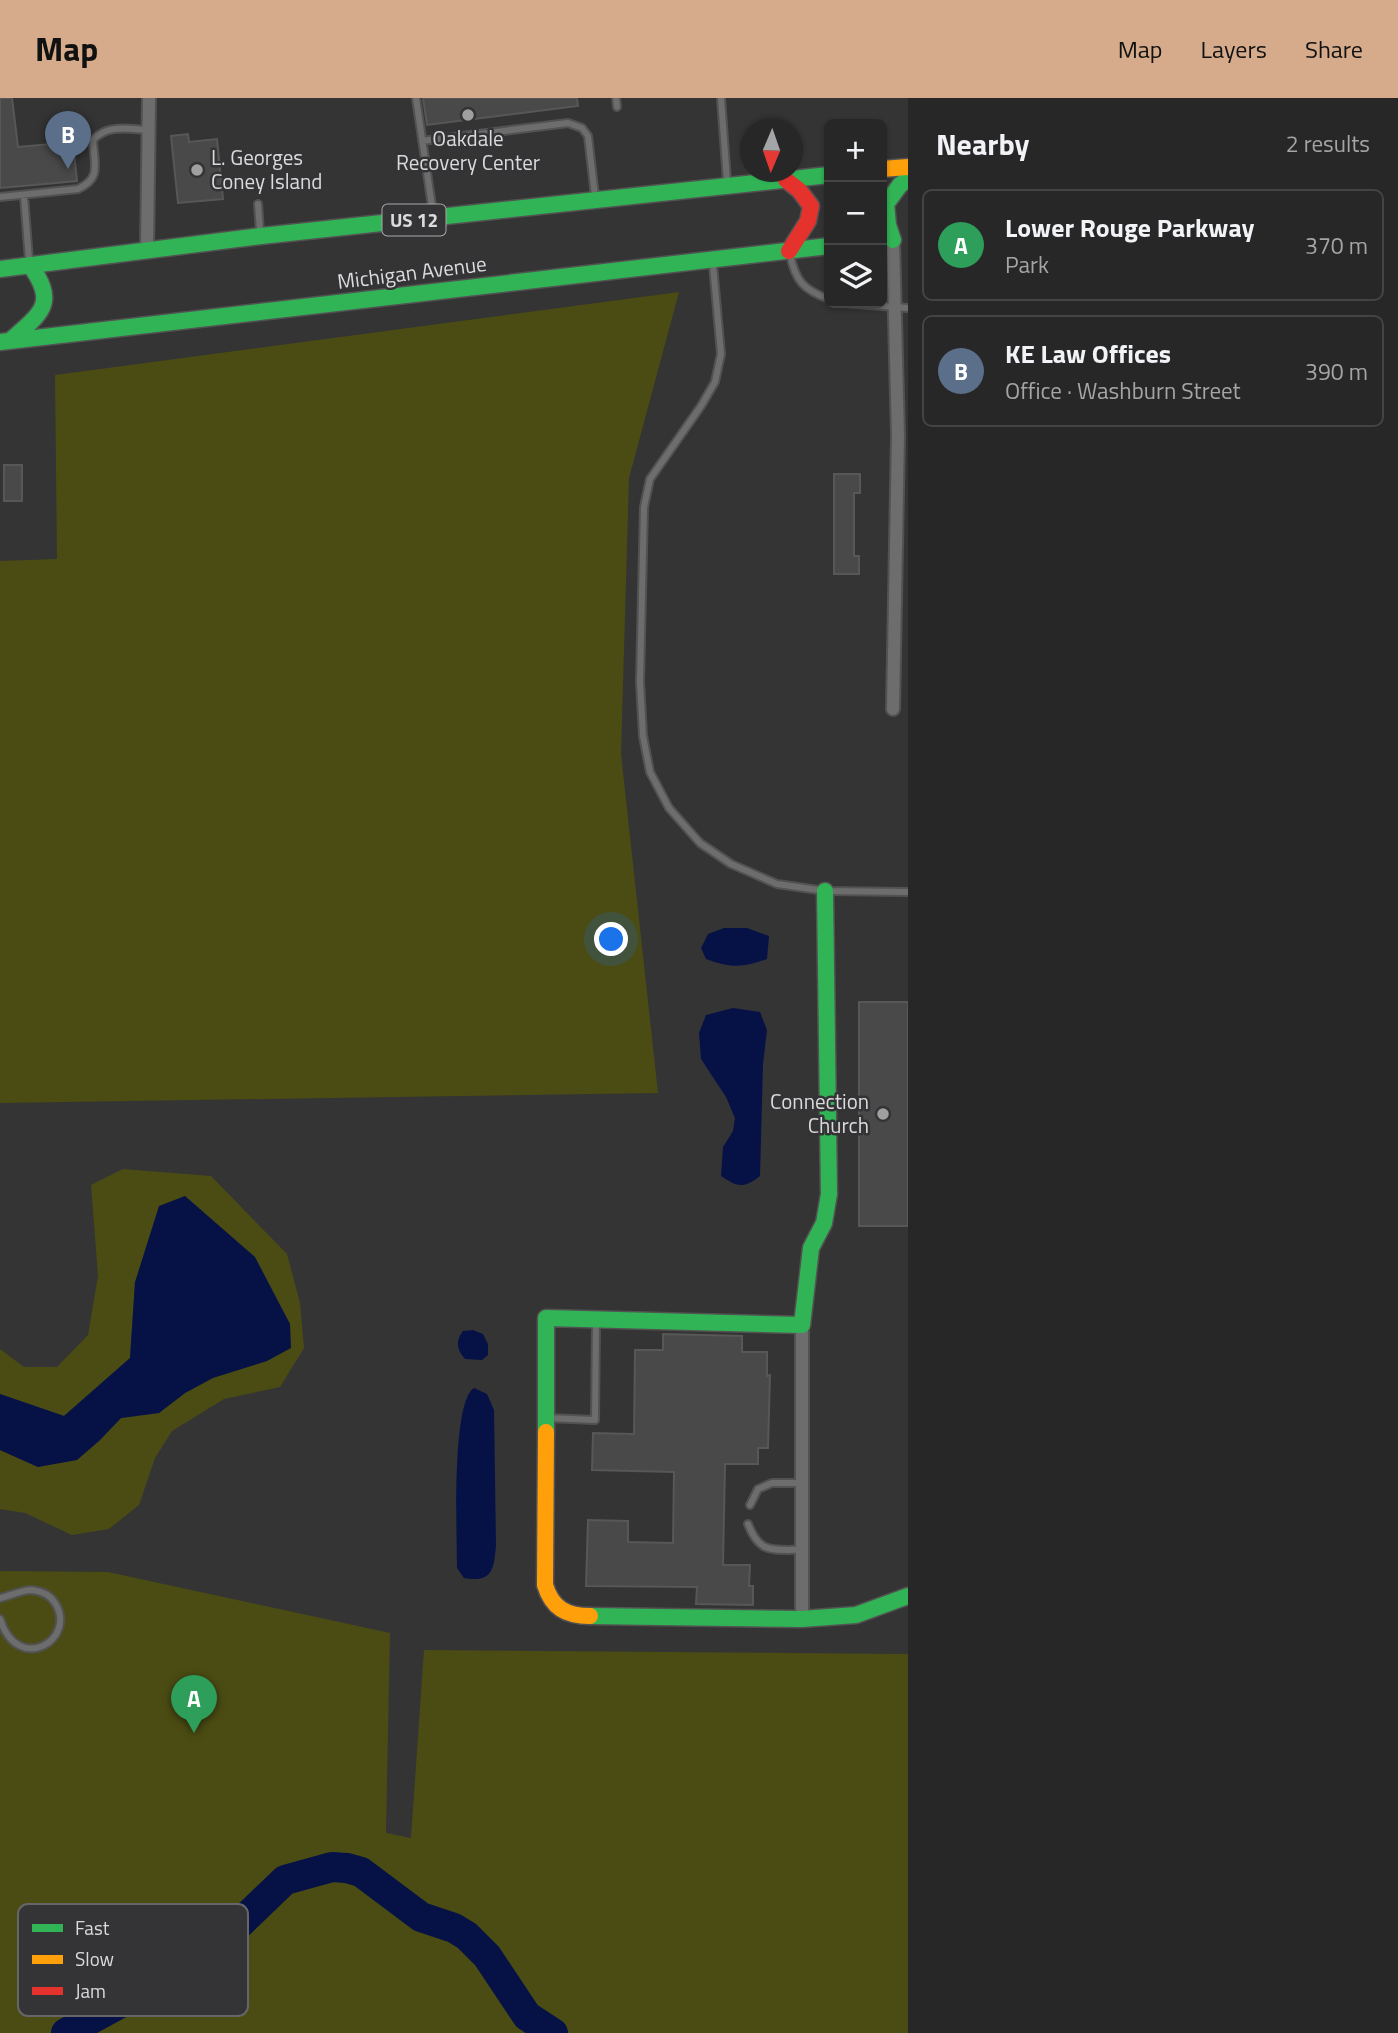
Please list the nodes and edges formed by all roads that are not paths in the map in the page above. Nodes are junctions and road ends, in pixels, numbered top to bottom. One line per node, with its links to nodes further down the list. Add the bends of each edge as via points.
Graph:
1 (149, 98): 6 (street)
2 (416, 98): 7 (lane)
3 (617, 98): 5 (lane)
4 (721, 98): 15 (lane)
5 (617, 107)
6 (147, 130): 16 (lane, via 100,133 93,141 94,175 89,184); 24 (street)
7 (422, 141): 18 (lane, via 568,123 582,128 587,136); 20 (lane)
8 (908, 166): 9 (main road)
9 (887, 168)
10 (824, 176): 11 (main road, US 12)
11 (803, 178)
12 (908, 179): 22 (main road, via 886,204)
13 (769, 182): 15 (main road, US 12)
14 (789, 182): 25 (main road, via 804,193 812,211)
15 (727, 187): 18 (main road, US 12)
16 (24, 196): 17 (lane); 27 (lane)
17 (0, 197)
18 (596, 201): 20 (main road, US 12)
19 (258, 204): 21 (lane)
20 (434, 218): 21 (main road, US 12)
21 (261, 236): 24 (main road, US 12)
22 (894, 239): 30 (street)
23 (824, 247): 25 (main road, Michigan Avenue)
24 (148, 251): 27 (main road, US 12)
25 (789, 251): 26 (main road, Michigan Avenue); 29 (lane, via 801,284)
26 (712, 259): 31 (main road, Michigan Avenue); 33 (lane, via 721,354 715,382 650,479 644,507 643,736 650,772 669,808 700,843 731,864 777,884)
27 (30, 265): 28 (main road, US 12); 31 (main road, via 45,289 45,307)
28 (0, 269)
29 (824, 296)
30 (902, 309): 32 (street)
31 (5, 341)
32 (894, 709)
33 (825, 891): 34 (lane); 36 (main road, via 829,1194 824,1223 811,1248)
34 (908, 892)
35 (596, 1319): 36 (main road); 37 (main road, via 546,1318); 37 (lane, via 595,1420)
36 (802, 1325): 38 (street)
37 (545, 1418): 45 (main road, via 545,1585 557,1610 576,1616)
38 (803, 1483): 39 (lane, via 772,1483 758,1489); 41 (street)
39 (750, 1505)
40 (748, 1524): 41 (lane, via 754,1541 769,1549)
41 (802, 1550): 45 (street)
42 (908, 1596): 45 (main road, via 856,1615)
43 (0, 1598): 44 (lane, via 26,1590 44,1593 57,1606 60,1624 51,1641 32,1648 13,1643)
44 (0, 1619)
45 (802, 1619)

